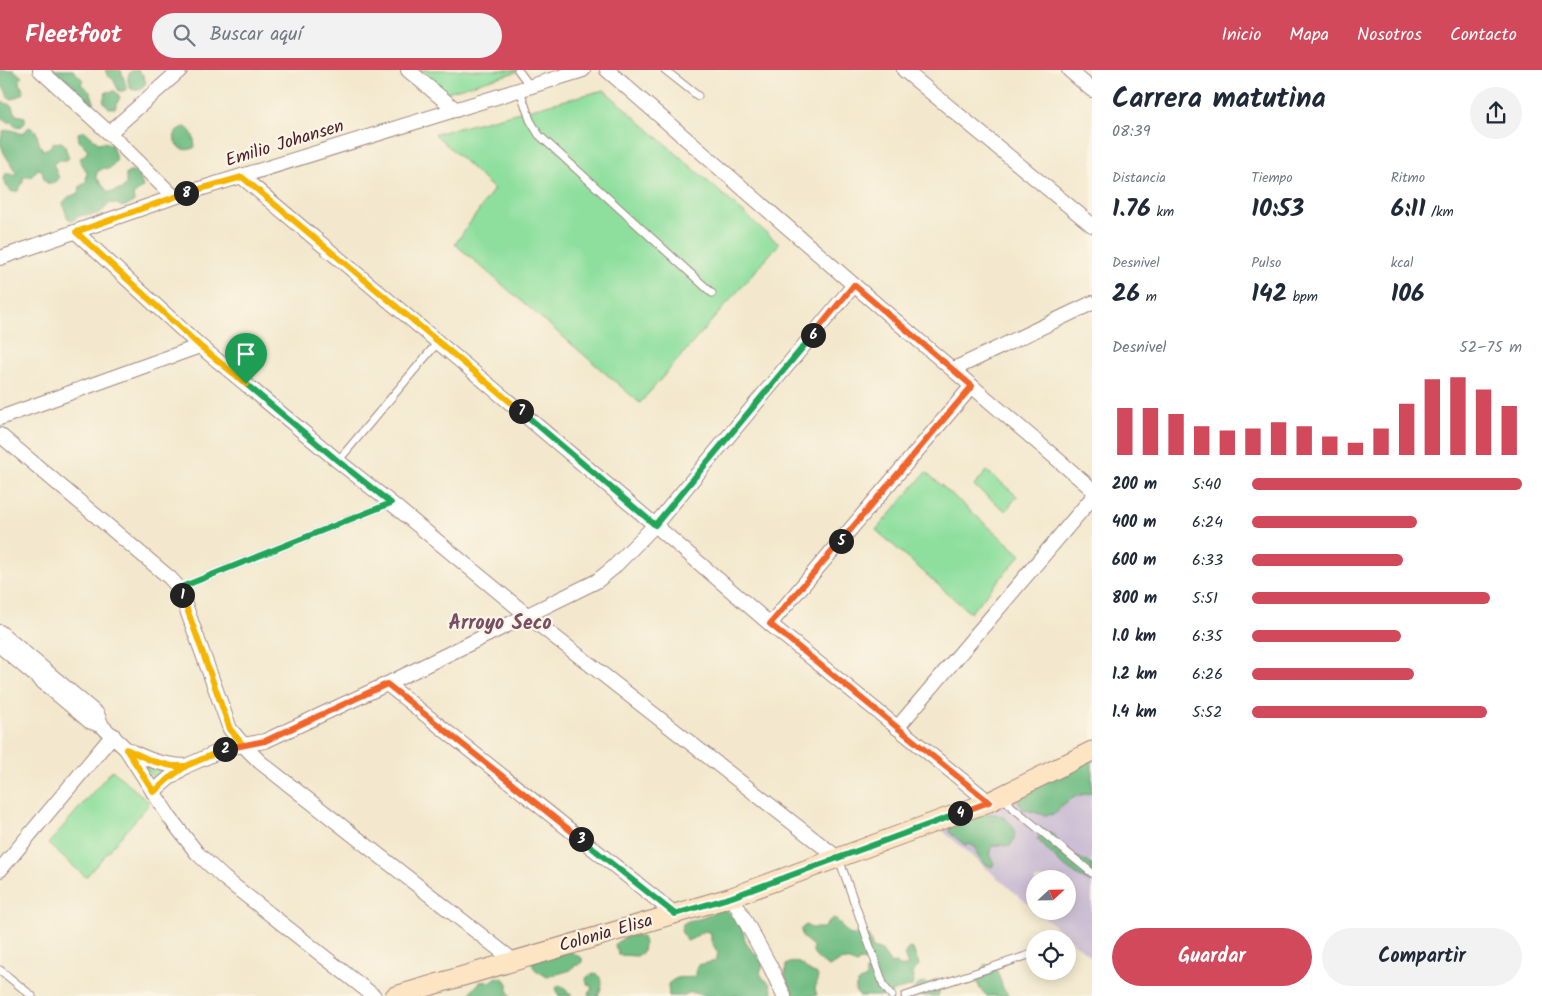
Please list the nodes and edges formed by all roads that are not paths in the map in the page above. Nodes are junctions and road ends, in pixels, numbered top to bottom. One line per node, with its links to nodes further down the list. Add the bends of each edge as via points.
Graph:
1 (40, 70): 14 (street)
2 (180, 70): 14 (street)
3 (408, 70): 13 (street)
4 (518, 70): 10 (lane)
5 (584, 70): 10 (street, Emilio Johansen)
6 (607, 70): 20 (street)
7 (665, 70): 12 (lane)
8 (904, 70): 17 (street)
9 (1069, 70): 11 (street)
10 (525, 88): 13 (street, Emilio Johansen); 21 (lane, via 530,120 539,135)
11 (1092, 90)
12 (698, 96)
13 (456, 110): 15 (street, Emilio Johansen)
14 (109, 133): 16 (street)
15 (242, 177): 16 (street, Emilio Johansen); 23 (street)
16 (174, 197): 18 (street, Emilio Johansen)
17 (1092, 225)
18 (76, 232): 19 (street, Emilio Johansen); 24 (street)
19 (0, 258)
20 (854, 285): 25 (street); 33 (street)
21 (712, 293)
22 (1092, 302): 25 (street)
23 (438, 342): 29 (lane); 33 (street)
24 (200, 346): 27 (street); 29 (street)
25 (954, 369): 26 (street)
26 (972, 386): 30 (street); 36 (street)
27 (0, 418)
28 (0, 435): 34 (street)
29 (338, 461): 32 (street)
30 (1092, 489)
31 (1092, 498): 41 (street)
32 (391, 503): 34 (lane); 35 (street)
33 (655, 525): 35 (street, via 597,581); 36 (street)
34 (179, 588): 43 (street, via 230,729)
35 (528, 616): 39 (street); 49 (street)
36 (770, 624): 41 (street)
37 (0, 632): 40 (street, via 97,714)
38 (0, 646): 40 (street, via 90,721)
39 (387, 684): 43 (street, via 265,741); 53 (street)
40 (102, 726): 42 (street)
41 (897, 728): 48 (street)
42 (113, 735): 44 (street); 50 (street)
43 (243, 745): 46 (street); 55 (street, via 260,762)
44 (126, 749): 46 (street, via 152,761); 47 (street)
45 (1092, 751): 48 (street, Colonia Elisa)
46 (186, 766): 47 (street)
47 (154, 792): 58 (street, via 197,853)
48 (996, 799): 49 (street, Colonia Elisa); 51 (lane, via 1012,807)
49 (839, 859): 52 (street, Colonia Elisa); 61 (lane, via 884,986)
50 (0, 870)
51 (1092, 873)
52 (732, 897): 53 (street, Colonia Elisa); 60 (street)
53 (675, 914): 55 (street, Colonia Elisa)
54 (1026, 956): 62 (lane)
55 (514, 961): 59 (street, Colonia Elisa)
56 (0, 970): 57 (lane)
57 (32, 996)
58 (374, 996)
59 (395, 996)
60 (784, 996)
61 (892, 996)
62 (906, 996)

